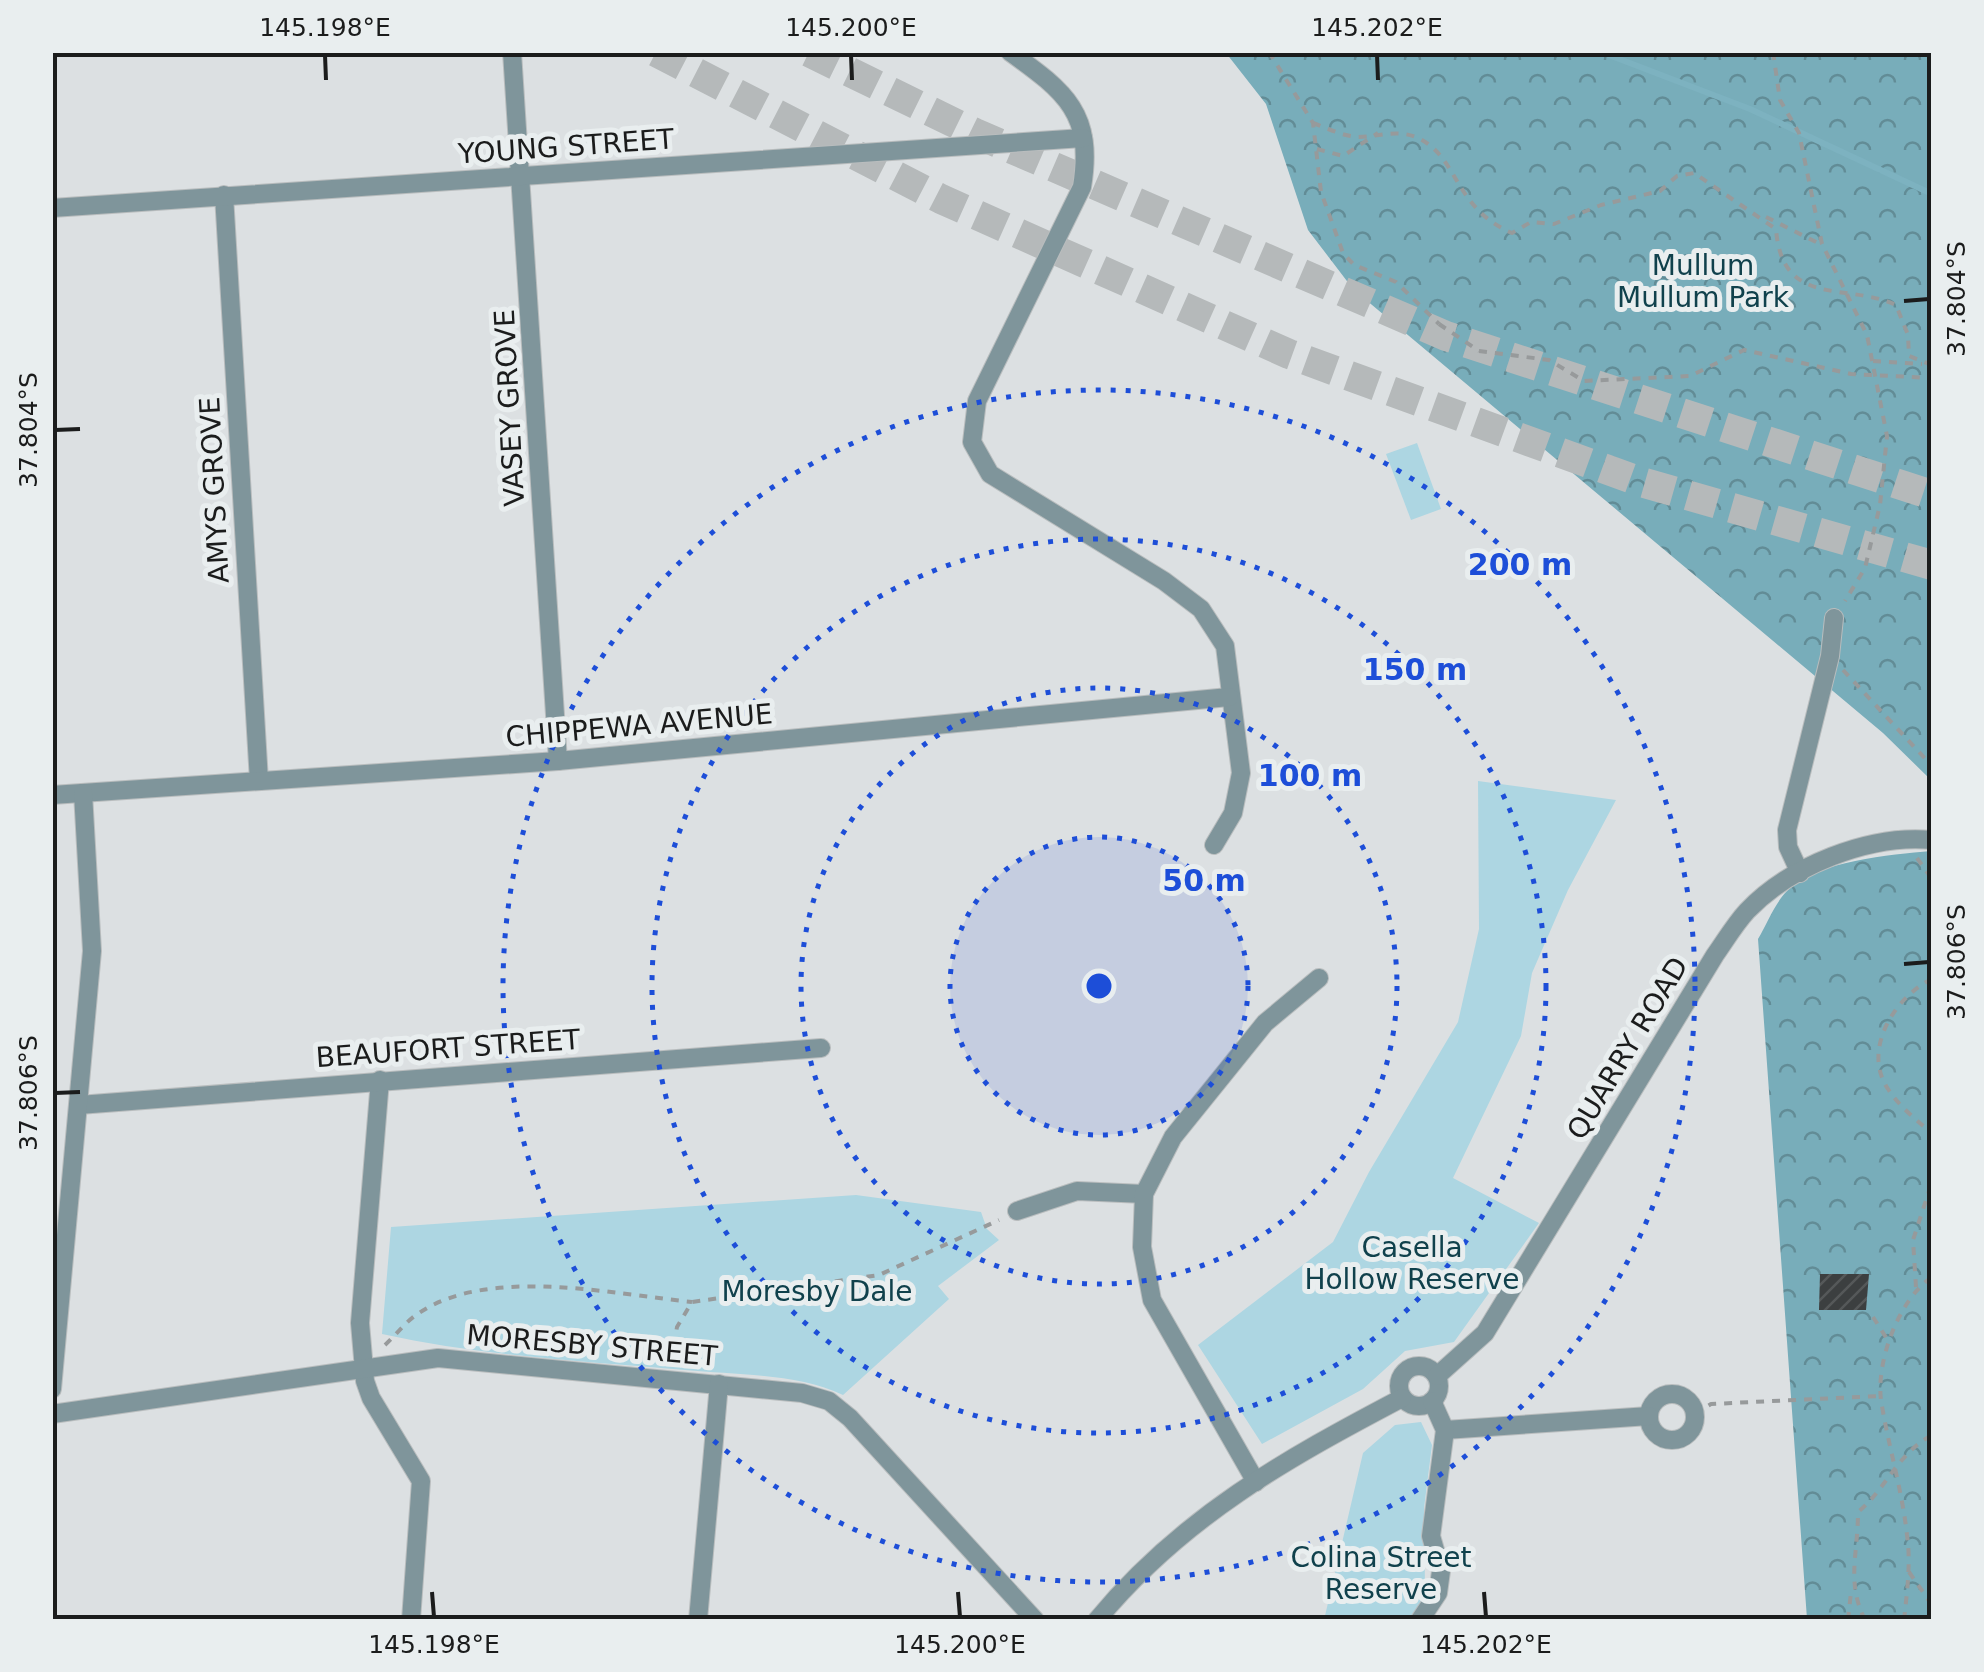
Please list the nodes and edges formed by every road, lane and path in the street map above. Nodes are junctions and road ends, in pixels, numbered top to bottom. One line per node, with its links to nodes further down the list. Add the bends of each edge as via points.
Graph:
1 (512, 52): 9 (street, VASEY GROVE)
2 (1010, 52): 7 (street, via 1070,100)
3 (1269, 52): 5 (path)
4 (1773, 52): 13 (path, via 1780,100 1803,150)
5 (1313, 122): 6 (path, via 1342,134); 8 (path)
6 (1378, 133): 8 (path, via 1343,156); 12 (path, via 1422,140 1488,223 1512,233 1532,222 1554,224 1601,204 1660,192 1677,176 1694,173)
7 (1083, 138): 9 (street, YOUNG STREET); 22 (street, via 1082,188 977,401 972,442 990,474 1201,609 1225,646)
8 (1316, 148): 18 (path, bridge, via 1321,192 1343,253 1354,265 1396,282 1479,351 1548,360 1584,381 1690,376 1744,350)
9 (522, 177): 10 (street, YOUNG STREET); 23 (street, VASEY GROVE)
10 (224, 196): 11 (street, YOUNG STREET); 25 (street, AMYS GROVE)
11 (52, 208)
12 (1762, 216): 13 (path); 14 (path, via 1776,229 1792,273)
13 (1822, 244): 14 (path)
14 (1847, 296): 15 (path); 16 (path, via 1878,296 1896,305 1910,356)
15 (1873, 361): 16 (path); 18 (path)
16 (1922, 364): 17 (path)
17 (1932, 365)
18 (1877, 376): 19 (path); 20 (path, via 1887,436 1880,505 1865,568)
19 (1932, 378)
20 (1834, 618): 21 (street)
21 (1830, 656): 24 (path); 31 (street, via 1786,830)
22 (1228, 697): 23 (street, CHIPPEWA AVENUE); 30 (street, via 1241,773 1233,814)
23 (558, 761): 25 (street, CHIPPEWA AVENUE)
24 (1932, 766)
25 (259, 782): 26 (street, CHIPPEWA AVENUE)
26 (83, 793): 27 (street, CHIPPEWA AVENUE); 37 (street, via 92,951)
27 (52, 795)
28 (1932, 840): 29 (street, QUARRY ROAD)
29 (1905, 842): 31 (street, QUARRY ROAD, via 1863,848); 32 (path)
30 (1214, 845)
31 (1800, 873): 49 (street, QUARRY ROAD, via 1746,912 1714,955 1484,1333)
32 (1932, 879)
33 (1319, 978): 40 (street, via 1265,1023 1173,1137)
34 (1932, 978): 38 (path, via 1898,1002 1879,1063 1886,1086)
35 (822, 1048): 36 (street, BEAUFORT STREET)
36 (380, 1080): 37 (street, BEAUFORT STREET); 48 (street, via 360,1324)
37 (80, 1105): 44 (street)
38 (1932, 1134)
39 (1932, 1182): 43 (path, via 1913,1240)
40 (1144, 1194): 41 (street, via 1077,1191); 62 (street, via 1142,1248 1152,1300)
41 (1017, 1212): 45 (path, via 880,1276)
42 (1932, 1277): 43 (path)
43 (1916, 1288): 47 (path)
44 (56, 1302): 52 (street)
45 (692, 1302): 48 (path, via 518,1286 450,1297 417,1314); 50 (path, via 677,1327)
46 (1873, 1317): 47 (path)
47 (1889, 1342): 53 (path)
48 (365, 1366): 50 (street, MORESBY STREET, via 438,1358); 56 (street, MORESBY STREET); 66 (street, via 371,1398 421,1481)
49 (1436, 1376): 54 (street, QUARRY ROAD, via 1427,1368 1408,1369 1400,1379); 55 (street)
50 (668, 1380): 51 (street, MORESBY STREET)
51 (719, 1384): 67 (street); 68 (street, MORESBY STREET, via 828,1401)
52 (52, 1389)
53 (1880, 1396): 57 (path, via 1711,1404); 61 (path)
54 (1402, 1398): 55 (street, via 1413,1405); 62 (street, QUARRY ROAD)
55 (1432, 1401): 59 (street)
56 (52, 1414)
57 (1695, 1414): 58 (street, via 1689,1401 1668,1394); 58 (street, via 1692,1429 1673,1440 1653,1430)
58 (1649, 1416): 59 (street)
59 (1445, 1430): 70 (street, via 1431,1536 1440,1581)
60 (1932, 1435): 61 (path)
61 (1896, 1461): 63 (path); 64 (path, via 1878,1495 1858,1512)
62 (1256, 1482): 69 (street, QUARRY ROAD, via 1169,1541)
63 (1908, 1571): 65 (path); 73 (path)
64 (1852, 1592): 71 (path); 72 (path)
65 (1932, 1605)
66 (410, 1620)
67 (698, 1620)
68 (1035, 1620)
69 (1097, 1620)
70 (1420, 1620)
71 (1848, 1620)
72 (1865, 1620)
73 (1904, 1620)

